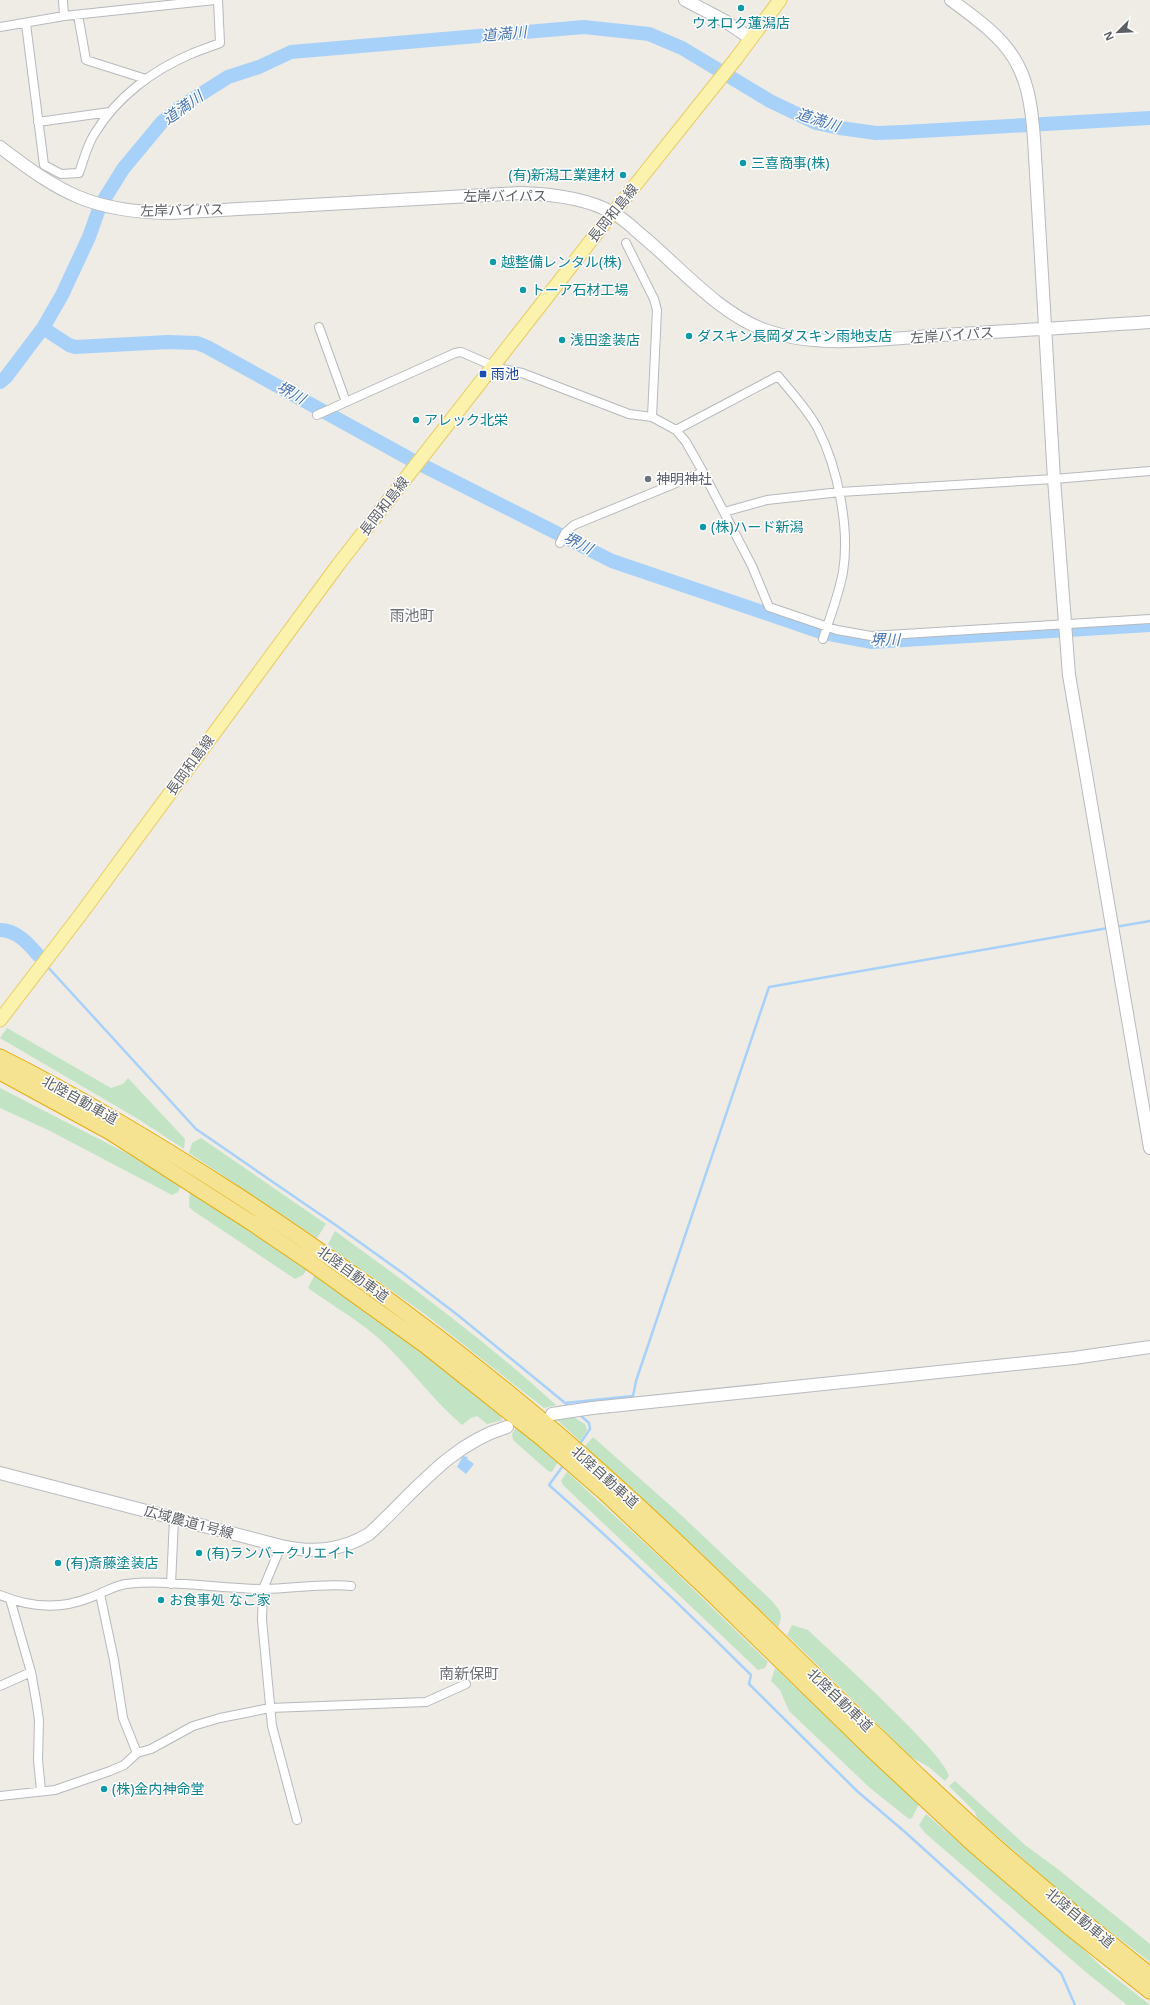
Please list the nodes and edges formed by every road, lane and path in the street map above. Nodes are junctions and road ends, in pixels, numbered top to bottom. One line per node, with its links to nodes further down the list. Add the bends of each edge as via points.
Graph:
1 (63, 0): 8 (street)
2 (216, 0): 6 (street); 12 (street, via 220,43 191,54)
3 (685, 0): 11 (street, via 725,21)
4 (780, 0): 11 (main road, 長岡和島線)
5 (952, 0): 20 (street, via 994,32 1013,55 1026,82 1033,114)
6 (152, 3): 7 (street)
7 (78, 15): 8 (street); 12 (street, via 86,60)
8 (64, 16): 9 (street)
9 (26, 24): 10 (street); 14 (street)
10 (0, 27)
11 (750, 38): 16 (main road, 長岡和島線)
12 (146, 79): 13 (street)
13 (110, 112): 14 (street); 14 (street, via 89,145 79,173 61,174 44,166)
14 (38, 122)
15 (0, 147): 16 (street, 左岸バイパス, via 65,192 115,209 170,213 521,193 568,198)
16 (614, 213): 20 (street, 左岸バイパス, via 663,252 727,310 775,334 836,341); 21 (main road, 長岡和島線)
17 (626, 243): 24 (street, via 654,298 657,310)
18 (1150, 322): 20 (street, 左岸バイパス)
19 (319, 326): 22 (street)
20 (1045, 329): 28 (street)
21 (494, 366): 22 (street, via 461,352 455,353); 24 (street, via 522,373 629,414); 36 (main road, 長岡和島線, via 292,626 81,914)
22 (346, 402): 23 (street)
23 (317, 415)
24 (652, 417): 25 (street)
25 (676, 430): 26 (street); 29 (street, via 778,376 819,430)
26 (704, 472): 30 (street); 31 (street, via 574,524)
27 (1150, 472): 28 (street)
28 (1054, 480): 29 (street); 33 (street)
29 (840, 492): 30 (street, via 766,500); 34 (street, via 845,554)
30 (724, 512): 34 (street, via 752,566 769,607)
31 (560, 543)
32 (1150, 619): 33 (street)
33 (1066, 624): 34 (street, via 871,636 850,634); 39 (street, via 1069,675)
34 (827, 626): 35 (street)
35 (822, 639)
36 (2, 1013)
37 (0, 1056): 60 (highway, 北陸自動車道, via 118,1121 258,1209 391,1302 511,1395 663,1529 972,1826 1069,1910)
38 (0, 1072): 61 (highway, 北陸自動車道, via 110,1132 258,1227 426,1346 544,1440 698,1580 872,1750 973,1844 1068,1926)
39 (1150, 1148)
40 (1150, 1347): 41 (street, via 1074,1358)
41 (552, 1414)
42 (507, 1427): 45 (street, 広域農道1号線, via 472,1442 451,1456 369,1534 354,1543 319,1551)
43 (0, 1473): 44 (street, 広域農道1号線)
44 (174, 1518): 45 (street, 広域農道1号線); 46 (street)
45 (281, 1546): 48 (street)
46 (171, 1584): 48 (street); 49 (street, via 125,1584)
47 (351, 1586): 48 (street, via 336,1584)
48 (262, 1589): 55 (street, via 262,1620)
49 (100, 1594): 51 (street, via 81,1602 48,1607); 56 (street, via 123,1718)
50 (0, 1595): 51 (street)
51 (10, 1599): 52 (street)
52 (31, 1672): 54 (street); 57 (street, via 39,1720 38,1760)
53 (466, 1684): 55 (street, via 426,1702)
54 (0, 1686)
55 (270, 1708): 56 (street, via 193,1726 151,1749); 59 (street, via 272,1726)
56 (137, 1753): 57 (street, via 124,1765 110,1771 60,1788)
57 (41, 1791): 58 (street)
58 (0, 1796)
59 (297, 1820)
60 (1150, 1975)
61 (1150, 1991)

